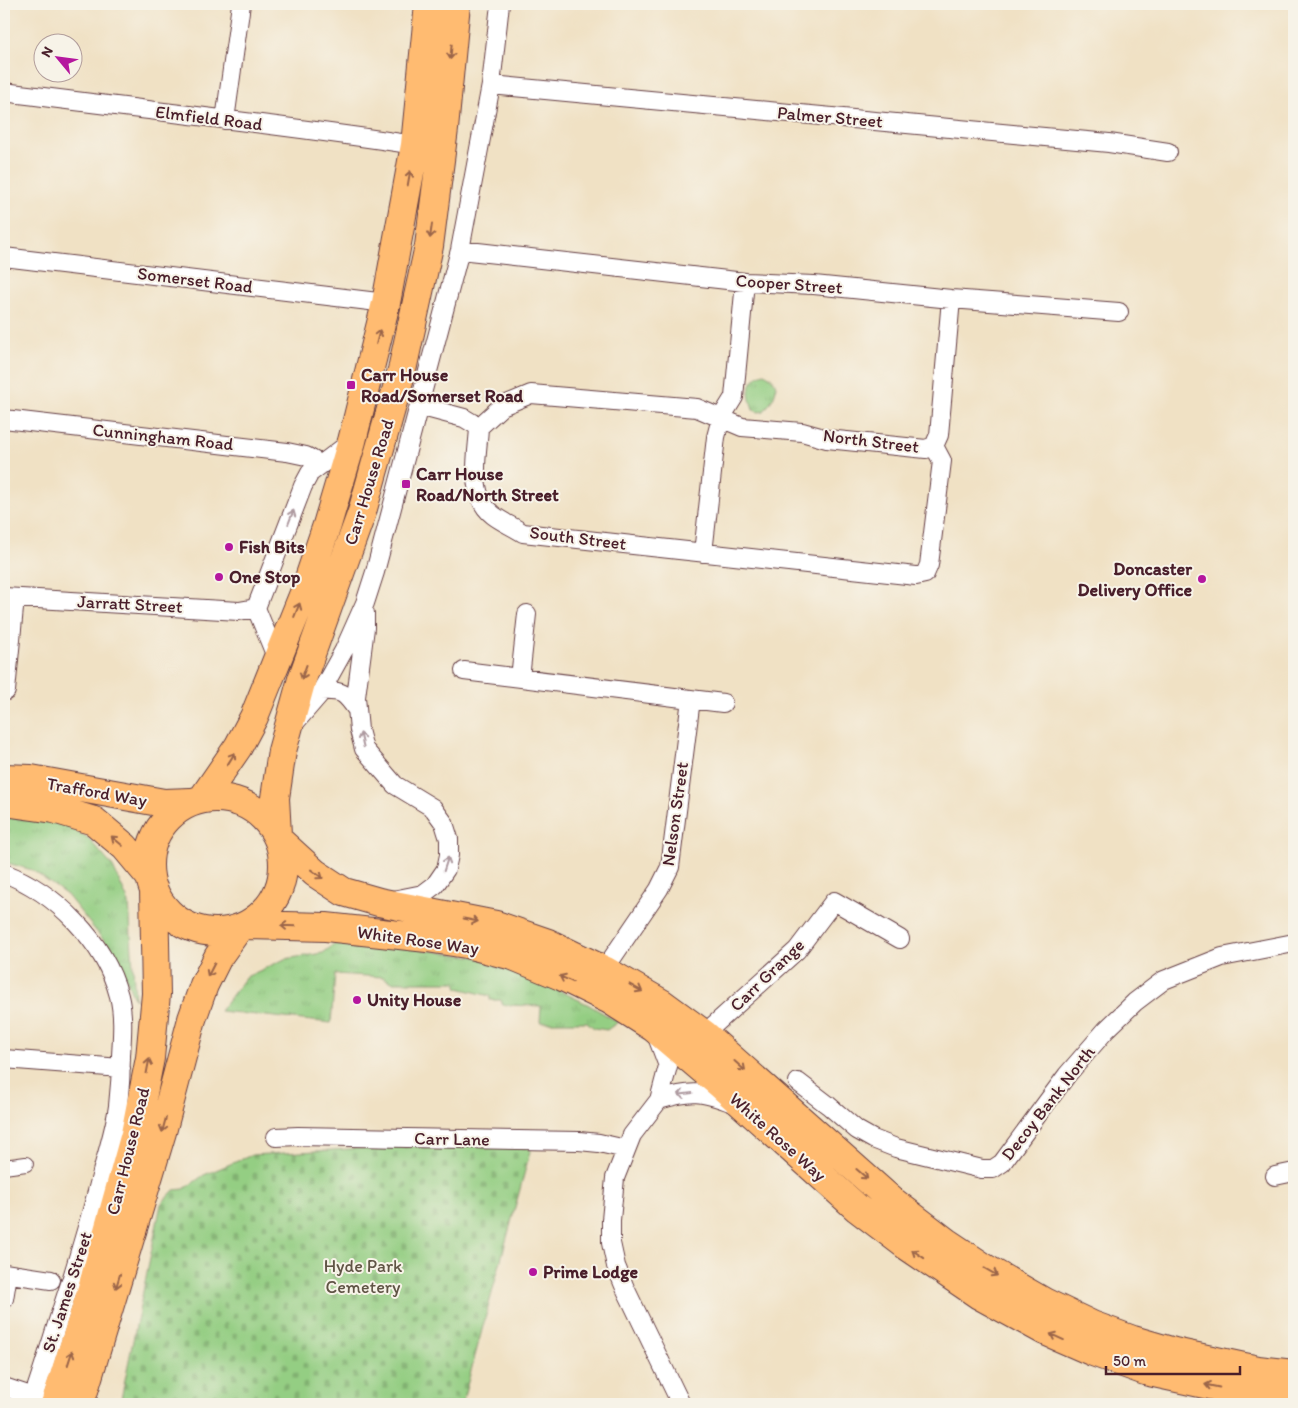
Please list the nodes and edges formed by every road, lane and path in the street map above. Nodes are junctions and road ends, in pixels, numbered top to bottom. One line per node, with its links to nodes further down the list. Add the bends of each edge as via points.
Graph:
1 (241, 4): 7 (street)
2 (428, 4): 8 (highway, Carr House Road)
3 (456, 4): 36 (highway, Carr House Road, one-way to 36, via 429,246 402,370 362,512 302,679)
4 (500, 4): 5 (street)
5 (492, 85): 9 (street, Palmer Street, via 1099,142); 10 (street)
6 (4, 92): 7 (street, Elmfield Road)
7 (225, 120): 8 (street, Elmfield Road)
8 (415, 145): 14 (highway, Carr House Road, one-way to 8)
9 (1168, 152)
10 (460, 250): 12 (street, Cooper Street); 16 (street)
11 (4, 256): 14 (street, Somerset Road)
12 (745, 282): 13 (street, Cooper Street, via 814,285); 17 (street, via 734,397)
13 (951, 299): 15 (street, Cooper Street); 21 (street, North Street, via 939,434)
14 (386, 303): 20 (highway, Carr House Road, one-way to 14)
15 (1119, 312)
16 (420, 406): 19 (street, via 464,418); 25 (street)
17 (721, 418): 19 (street, North Street, via 697,408 531,394 502,406); 21 (street, North Street, via 742,426 802,432 828,439 926,449); 23 (street)
18 (4, 419): 22 (street, Cunningham Road, via 287,452 306,456)
19 (479, 427): 23 (street, South Street, via 478,490 493,516 524,532)
20 (352, 441): 22 (street); 28 (highway, Carr House Road, one-way to 20, via 328,525)
21 (934, 446): 23 (street, South Street, via 942,462 929,565 925,574 916,576)
22 (320, 464): 26 (street, one-way to 22, via 303,486)
23 (703, 553)
24 (10, 597): 26 (street, Jarratt Street, via 239,611); 31 (street)
25 (366, 603): 32 (street); 35 (street)
26 (256, 608): 28 (street)
27 (527, 614): 30 (street)
28 (278, 659): 38 (highway, Carr House Road, one-way to 28, via 221,774 238,747)
29 (464, 671): 30 (street)
30 (520, 678): 33 (street)
31 (6, 691)
32 (321, 691): 35 (street, via 336,690 345,694); 36 (street)
33 (691, 700): 34 (street); 47 (street, Nelson Street, via 670,867 660,889)
34 (723, 703)
35 (357, 710): 43 (street, one-way to 35, via 422,894 434,885 446,869 449,839 444,823 433,808 395,785 364,749)
36 (287, 731): 40 (highway, Carr House Road, via 275,798)
37 (4, 778): 38 (highway, Trafford Way, via 164,803)
38 (197, 800): 40 (highway, via 222,797 250,805 266,818); 42 (highway, via 169,817 153,842 149,861)
39 (4, 802): 42 (highway, Trafford Way, one-way to 39, via 125,847 94,821 54,808)
40 (279, 838): 43 (highway, White Rose Way, one-way to 43, via 315,873 344,892); 44 (highway, via 284,855 283,876 273,900 263,913)
41 (4, 873): 51 (street, St. James Street, via 22,880 56,902 91,939 119,995 123,1020)
42 (152, 883): 44 (highway, via 169,914 189,927 212,932); 67 (highway, Carr House Road, one-way to 42, via 89,1300 135,1134 150,1058 156,994)
43 (379, 902): 47 (highway, White Rose Way, one-way to 47, via 496,925 548,943)
44 (243, 927): 48 (highway, White Rose Way, one-way to 44, via 610,1000 561,976 513,956 466,944 326,927); 68 (highway, Carr House Road, one-way to 68, via 218,957 192,1019 162,1132)
45 (900, 939): 49 (street, Carr Grange, via 834,901 797,950)
46 (1294, 943): 52 (street, Decoy Bank North, via 1222,956 1164,980 1106,1030 1067,1075 1002,1163 993,1169 896,1148 874,1139 857,1130)
47 (604, 970): 49 (highway, White Rose Way, one-way to 49, via 663,1004)
48 (654, 1028): 53 (street, via 668,1066); 54 (highway, White Rose Way)
49 (704, 1034): 64 (highway, White Rose Way, one-way to 64, via 891,1200 984,1268 1052,1306 1132,1340 1258,1370)
50 (4, 1059): 51 (street)
51 (121, 1068): 67 (street, St. James Street, via 112,1136)
52 (798, 1082)
53 (659, 1100): 54 (street, one-way to 53, via 698,1092); 56 (street, via 632,1135)
54 (744, 1107): 66 (highway, White Rose Way, one-way to 54, via 1237,1391 1145,1371 1045,1331 979,1295 907,1246 857,1208)
55 (276, 1137): 56 (street, Carr Lane, via 579,1141)
56 (626, 1149): 69 (street, via 612,1195 611,1243 624,1288)
57 (26, 1164): 58 (street)
58 (4, 1167)
59 (1294, 1172): 60 (street)
60 (1275, 1176)
61 (6, 1273): 62 (street); 63 (street)
62 (51, 1280)
63 (4, 1299)
64 (1294, 1374)
65 (4, 1387): 67 (street)
66 (1294, 1398)
67 (40, 1402)
68 (80, 1404)
69 (681, 1404)

